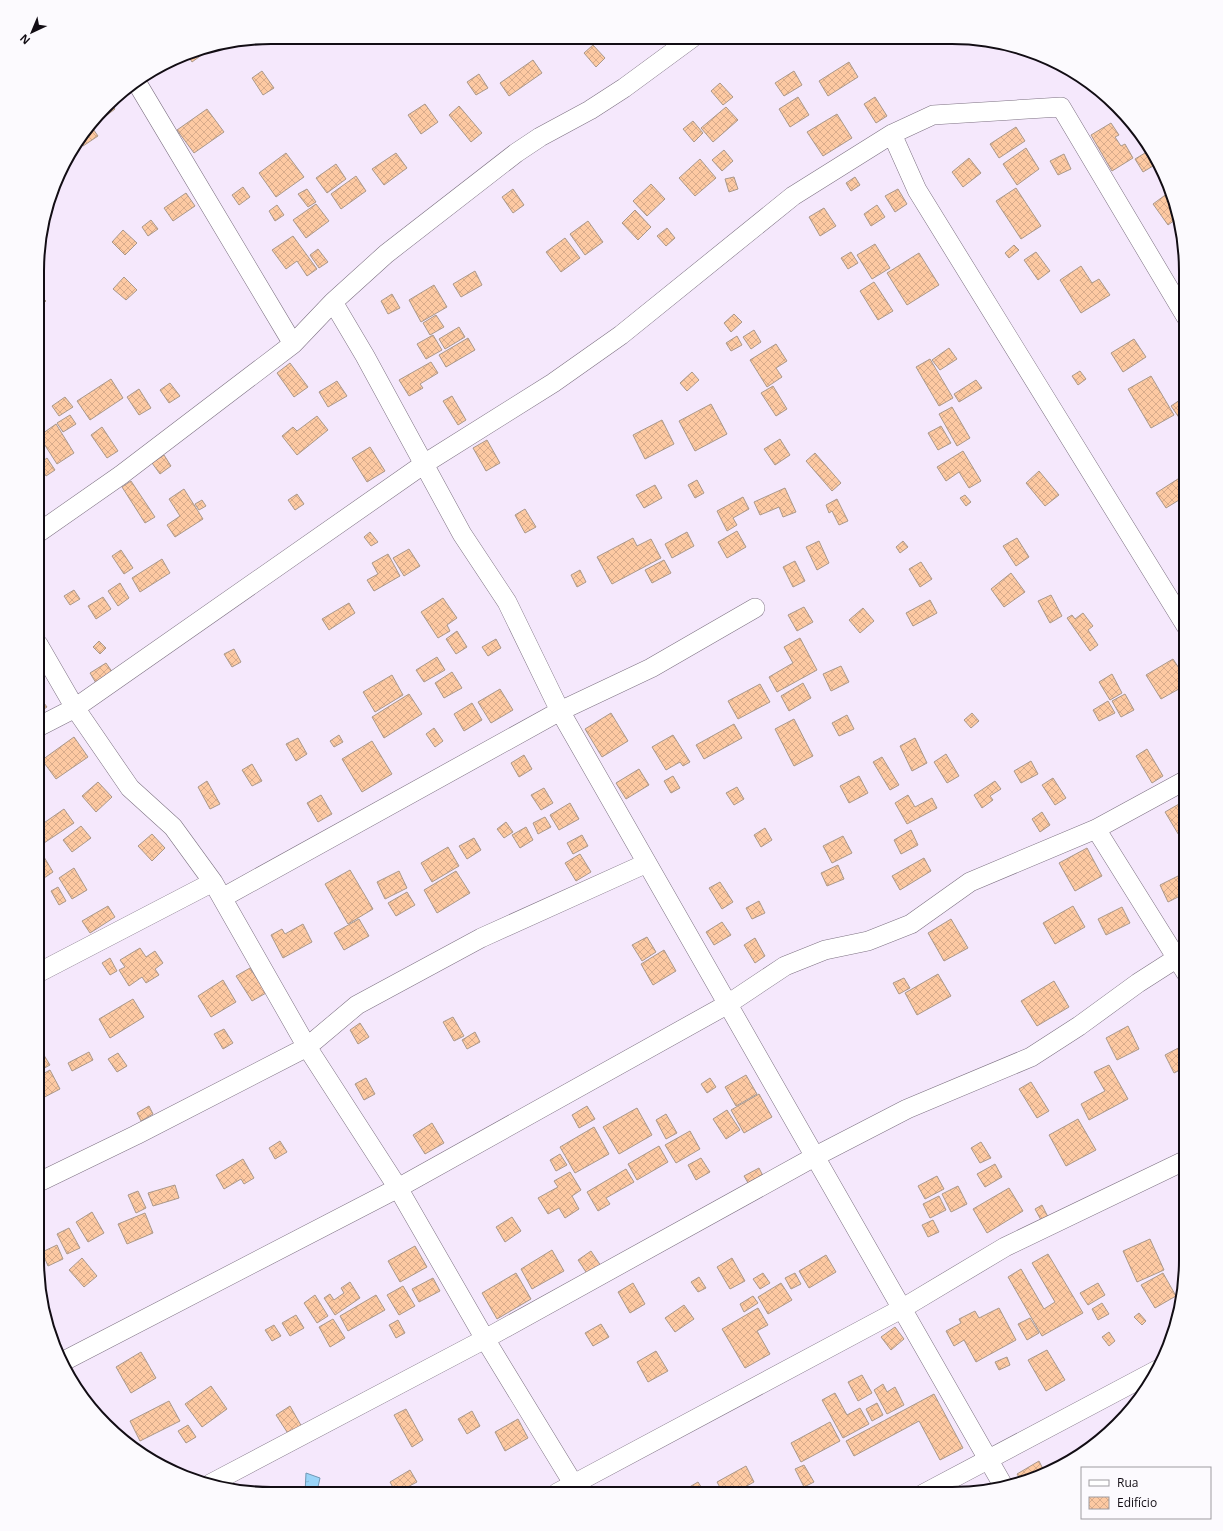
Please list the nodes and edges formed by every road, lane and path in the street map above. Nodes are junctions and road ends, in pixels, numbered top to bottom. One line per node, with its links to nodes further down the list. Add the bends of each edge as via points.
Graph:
1 (684, 44): 4 (street, via 624,88 516,153 386,254)
2 (139, 86): 6 (street)
3 (892, 134): 5 (street, via 933,115 1061,107); 7 (street, via 793,196 621,335 553,383); 10 (street, via 917,190)
4 (333, 302): 6 (street); 7 (street)
5 (1179, 305)
6 (293, 344): 8 (street, via 121,475)
7 (424, 464): 12 (street); 13 (street, via 462,534 507,602)
8 (44, 530)
9 (755, 608): 13 (street, via 651,668)
10 (1179, 615)
11 (44, 654): 12 (street)
12 (75, 708): 14 (street); 18 (street, via 130,788 174,827)
13 (560, 711): 17 (street); 19 (street)
14 (44, 724)
15 (1179, 784): 16 (street)
16 (1096, 830): 20 (street); 23 (street, via 970,882 911,924 868,941 825,950 786,966)
17 (647, 863): 23 (street); 24 (street, via 481,938 357,1005)
18 (213, 882): 19 (street); 22 (street)
19 (222, 898): 24 (street)
20 (1179, 963)
21 (1179, 967): 25 (street, via 1138,983 1031,1057 908,1109)
22 (44, 970)
23 (728, 1004): 25 (street); 28 (street)
24 (307, 1047): 27 (street); 28 (street)
25 (816, 1156): 29 (street); 30 (street)
26 (1179, 1163): 29 (street, via 1005,1247)
27 (44, 1180)
28 (398, 1188): 30 (street); 31 (street)
29 (903, 1308): 33 (street); 37 (street)
30 (485, 1339): 34 (street); 36 (street)
31 (67, 1360)
32 (1149, 1374): 33 (street)
33 (987, 1459): 35 (street); 38 (street)
34 (217, 1480)
35 (1001, 1482)
36 (576, 1487)
37 (581, 1487)
38 (936, 1487)

